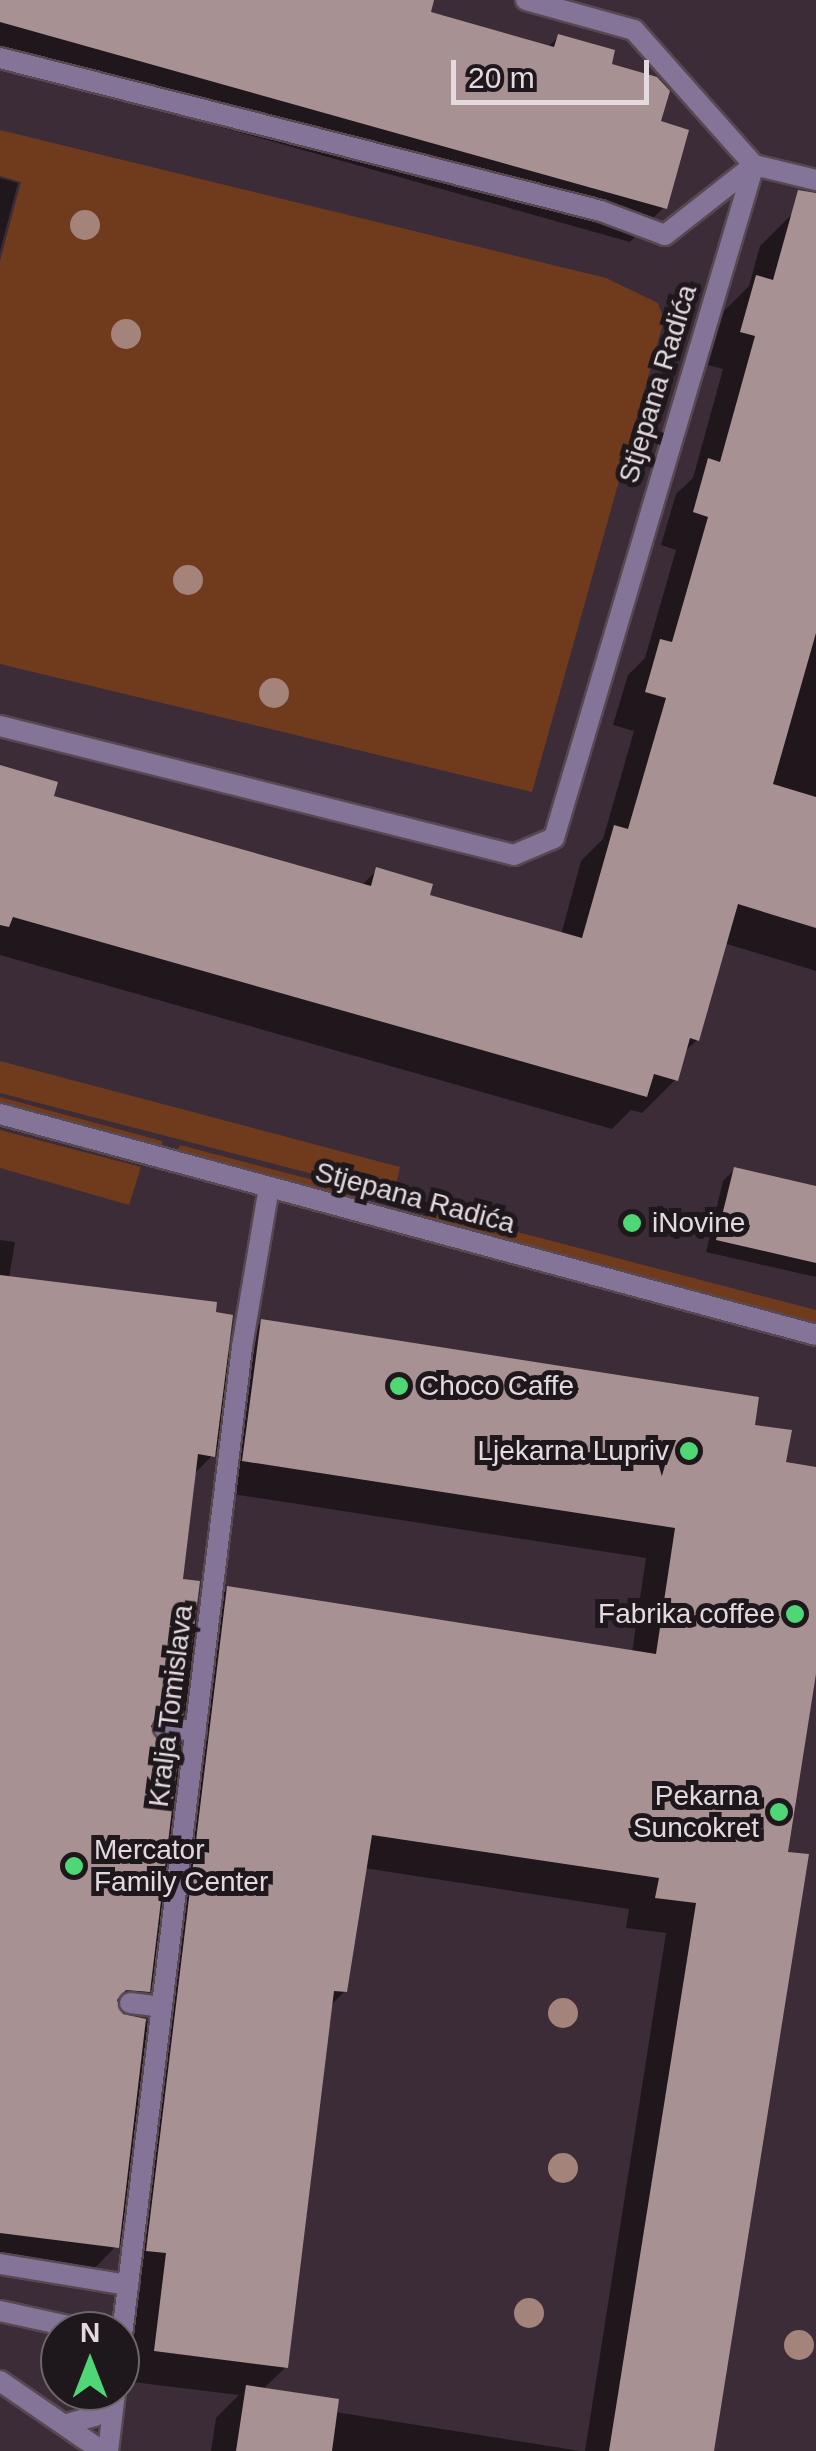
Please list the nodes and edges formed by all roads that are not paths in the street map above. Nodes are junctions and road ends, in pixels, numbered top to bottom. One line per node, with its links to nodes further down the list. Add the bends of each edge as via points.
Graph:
1 (526, 0): 3 (street, via 634,30)
2 (0, 58): 3 (street, via 601,211 665,235)
3 (754, 165): 4 (street); 5 (street, Stjepana Radića, via 554,838 514,855)
4 (816, 180)
5 (0, 726)
6 (0, 1114): 7 (street, Stjepana Radića)
7 (270, 1188): 8 (street, Stjepana Radića); 10 (street, Kralja Tomislava, via 242,1347)
8 (816, 1336)
9 (164, 1728): 10 (street)
10 (196, 1731): 12 (street, Kralja Tomislava)
11 (130, 2003): 12 (street)
12 (162, 2007): 14 (street, Kralja Tomislava)
13 (0, 2264): 14 (street)
14 (128, 2285): 16 (street, Kralja Tomislava)
15 (0, 2311): 17 (street)
16 (124, 2311)
17 (40, 2320)
18 (0, 2380): 21 (street)
19 (99, 2411): 21 (street)
20 (112, 2411): 22 (street)
21 (67, 2424): 22 (street)
22 (105, 2451)

